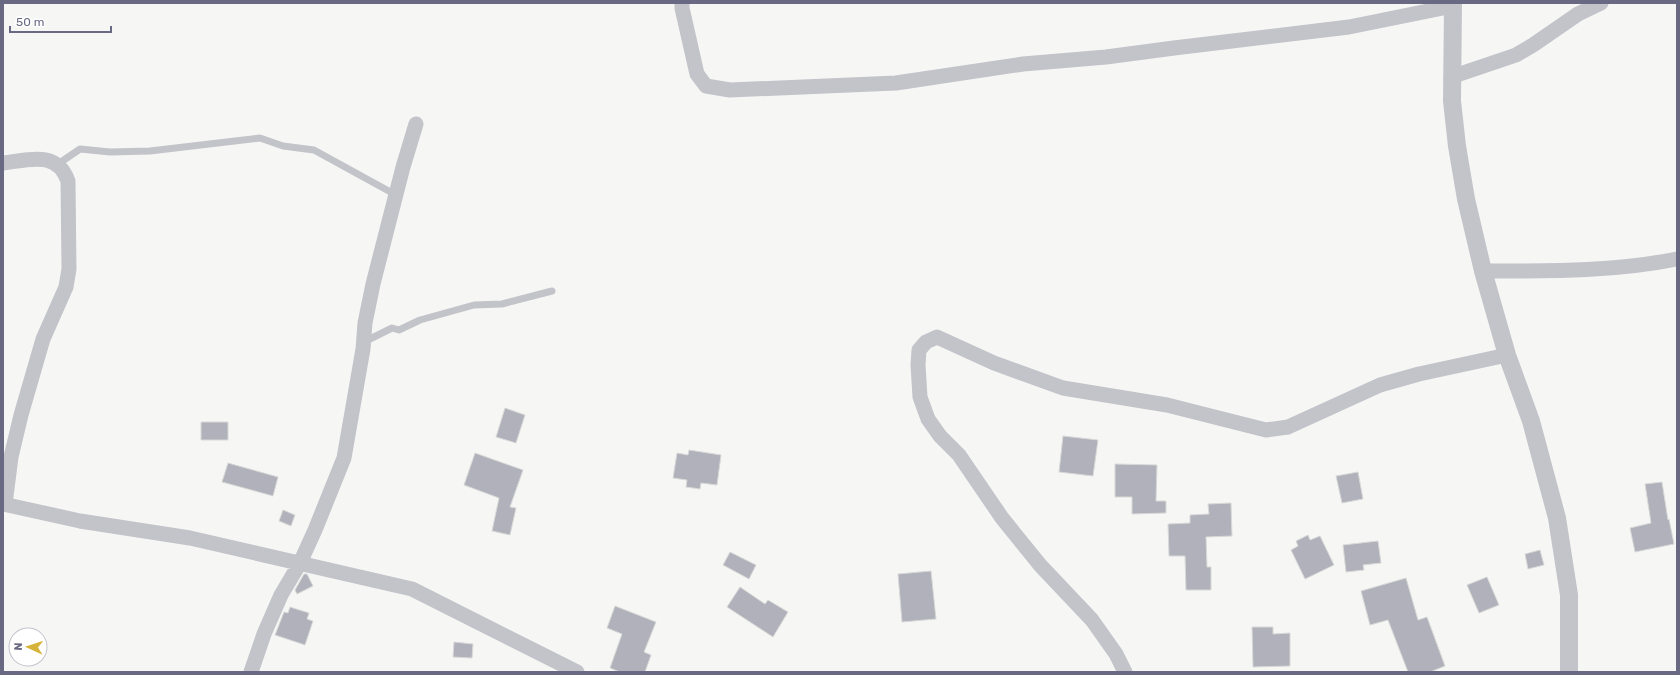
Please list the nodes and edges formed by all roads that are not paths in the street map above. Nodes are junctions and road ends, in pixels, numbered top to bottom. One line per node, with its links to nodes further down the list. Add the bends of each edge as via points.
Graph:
1 (682, 3): 3 (street, via 697,74 706,86 730,90 896,83 1023,64 1106,57 1349,27)
2 (1601, 3): 4 (street, via 1578,14 1516,55)
3 (1453, 5): 4 (street)
4 (1451, 77): 10 (street, via 1457,146)
5 (416, 124): 8 (street)
6 (3, 163): 7 (street, via 45,159)
7 (58, 164): 8 (lane, via 80,149 110,152 150,151 260,138 283,146 314,150); 14 (street, via 68,181 69,269 66,287 43,339 21,415)
8 (396, 195): 12 (street, via 373,284)
9 (1677, 259): 10 (street, via 1650,265 1582,271)
10 (1483, 272): 13 (street)
11 (552, 291): 12 (lane, via 502,304 474,305 420,320 399,330 392,328)
12 (364, 342): 15 (street, via 344,458)
13 (1507, 355): 18 (street, via 1380,385 1288,427 1266,430 1166,405 1063,388 937,337 926,342 919,350 918,365 920,397 928,419 959,455 1002,518 1040,565 1092,620 1116,654); 19 (street, via 1531,421 1557,518 1569,595)
14 (4, 504): 15 (street, via 80,521 190,538)
15 (300, 563): 16 (street, via 281,595); 17 (street, via 412,589)
16 (251, 672)
17 (578, 672)
18 (1125, 672)
19 (1569, 672)

